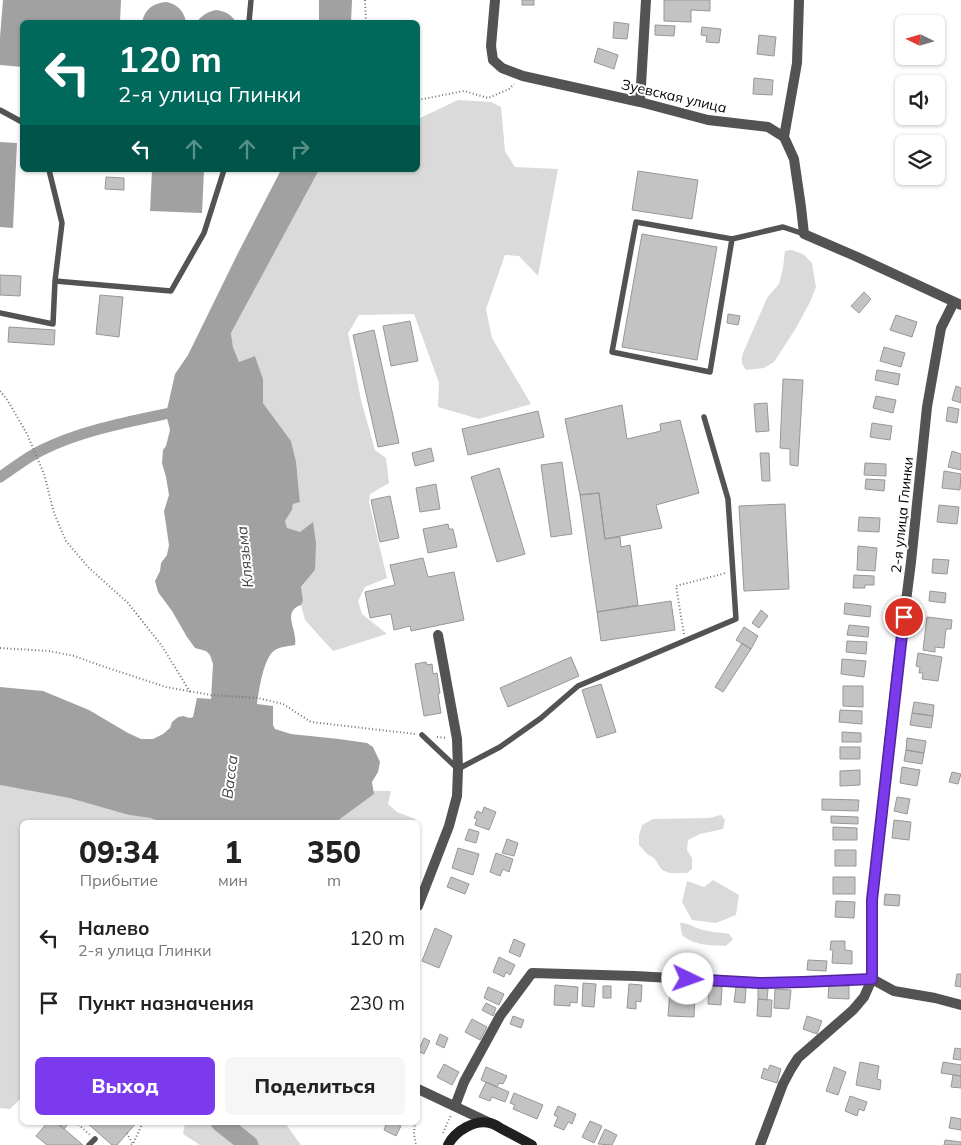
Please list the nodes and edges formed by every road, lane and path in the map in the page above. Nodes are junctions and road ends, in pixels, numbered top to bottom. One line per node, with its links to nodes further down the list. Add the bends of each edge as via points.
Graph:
1 (250, 0): 6 (lane)
2 (365, 0): 7 (path)
3 (495, 0): 8 (street, Зуевская улица, via 493,60 502,68)
4 (646, 0): 10 (street)
5 (799, 0): 13 (street, via 797,63)
6 (249, 20)
7 (366, 20)
8 (523, 76): 9 (path, via 509,89 488,98 464,91); 10 (street, Зуевская улица)
9 (420, 100)
10 (640, 102): 13 (street, Зуевская улица, via 708,120 768,127)
11 (0, 110): 12 (lane)
12 (20, 121)
13 (784, 137): 16 (street, via 794,159)
14 (49, 172): 18 (lane, via 62,223)
15 (223, 172): 18 (lane, via 204,233 171,291)
16 (804, 234): 17 (lane, via 783,227); 19 (street)
17 (732, 239): 17 (lane, via 710,372 612,352 636,222)
18 (55, 282): 20 (lane, via 53,324)
19 (958, 304): 32 (street, 2-я улица Глинки, via 941,328 927,407 872,900)
20 (0, 313)
21 (0, 391): 27 (path, via 27,434 66,541 88,567 128,603 162,646)
22 (704, 417): 23 (lane, via 728,499)
23 (733, 572): 25 (lane, via 736,619); 25 (path, via 676,586)
24 (438, 635): 29 (street)
25 (685, 641): 30 (lane, via 578,686 507,742)
26 (0, 648): 27 (path, via 74,656 147,682)
27 (190, 692): 28 (path, via 258,698 283,704 311,722)
28 (422, 735): 29 (path); 30 (lane)
29 (457, 739): 30 (street)
30 (458, 769): 31 (street, via 457,796 449,826)
31 (420, 901)
32 (872, 979): 33 (street, via 894,991); 35 (street, via 760,983 532,973 500,1016 464,1082); 46 (street, 2-я улица Глинки, via 864,997 853,1010 798,1058 783,1084)
33 (961, 1005)
34 (420, 1089): 35 (street)
35 (455, 1106): 36 (street); 41 (path)
36 (490, 1123): 41 (street, via 465,1127); 45 (street)
37 (142, 1125): 43 (path)
38 (416, 1125): 44 (path)
39 (127, 1133): 43 (path)
40 (95, 1139): 42 (lane)
41 (445, 1141)
42 (90, 1145)
43 (133, 1145)
44 (416, 1145)
45 (532, 1145)
46 (760, 1145)

